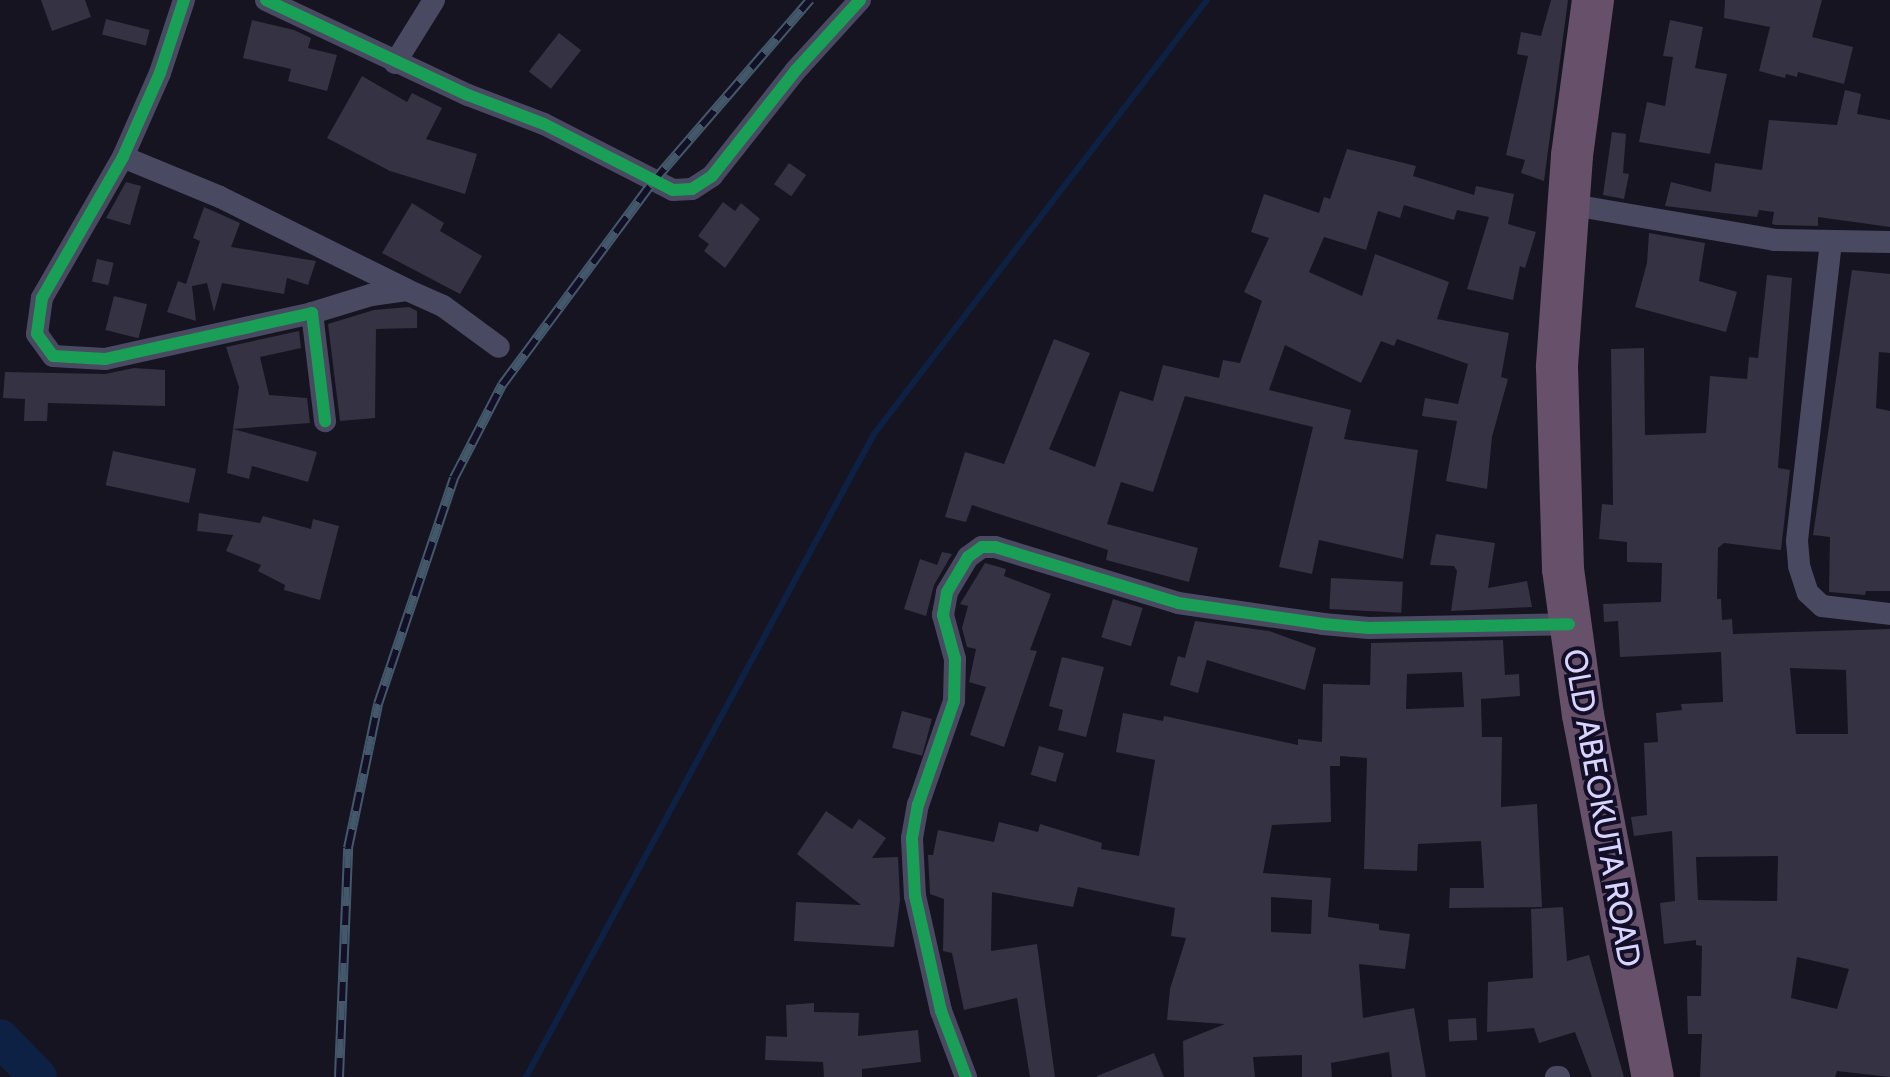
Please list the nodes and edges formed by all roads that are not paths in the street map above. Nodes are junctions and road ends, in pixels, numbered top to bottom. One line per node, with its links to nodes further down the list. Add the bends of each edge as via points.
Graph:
1 (184, 0): 7 (street)
2 (266, 0): 6 (street)
3 (434, 0): 6 (street)
4 (860, 0): 6 (street, via 729,157 692,189 652,183 544,124)
5 (1592, 0): 8 (highway, OLD ABEOKUTA ROAD)
6 (395, 63)
7 (123, 157): 11 (street, via 220,196); 12 (street, via 42,298 37,334 53,356 105,358)
8 (1567, 204): 9 (street, via 1774,240); 16 (highway, OLD ABEOKUTA ROAD, via 1557,366)
9 (1831, 242): 10 (street); 15 (street, via 1799,566 1808,594 1822,606)
10 (1890, 242)
11 (406, 290): 12 (street); 13 (street, via 443,306)
12 (312, 314): 14 (street)
13 (500, 347)
14 (324, 420)
15 (1890, 614)
16 (1569, 624): 17 (street, via 1323,624 1178,603 995,547 968,557 947,592 943,615 955,659 954,701 912,838 915,896 941,1011); 18 (highway, OLD ABEOKUTA ROAD)
17 (967, 1074)
18 (1653, 1077)

